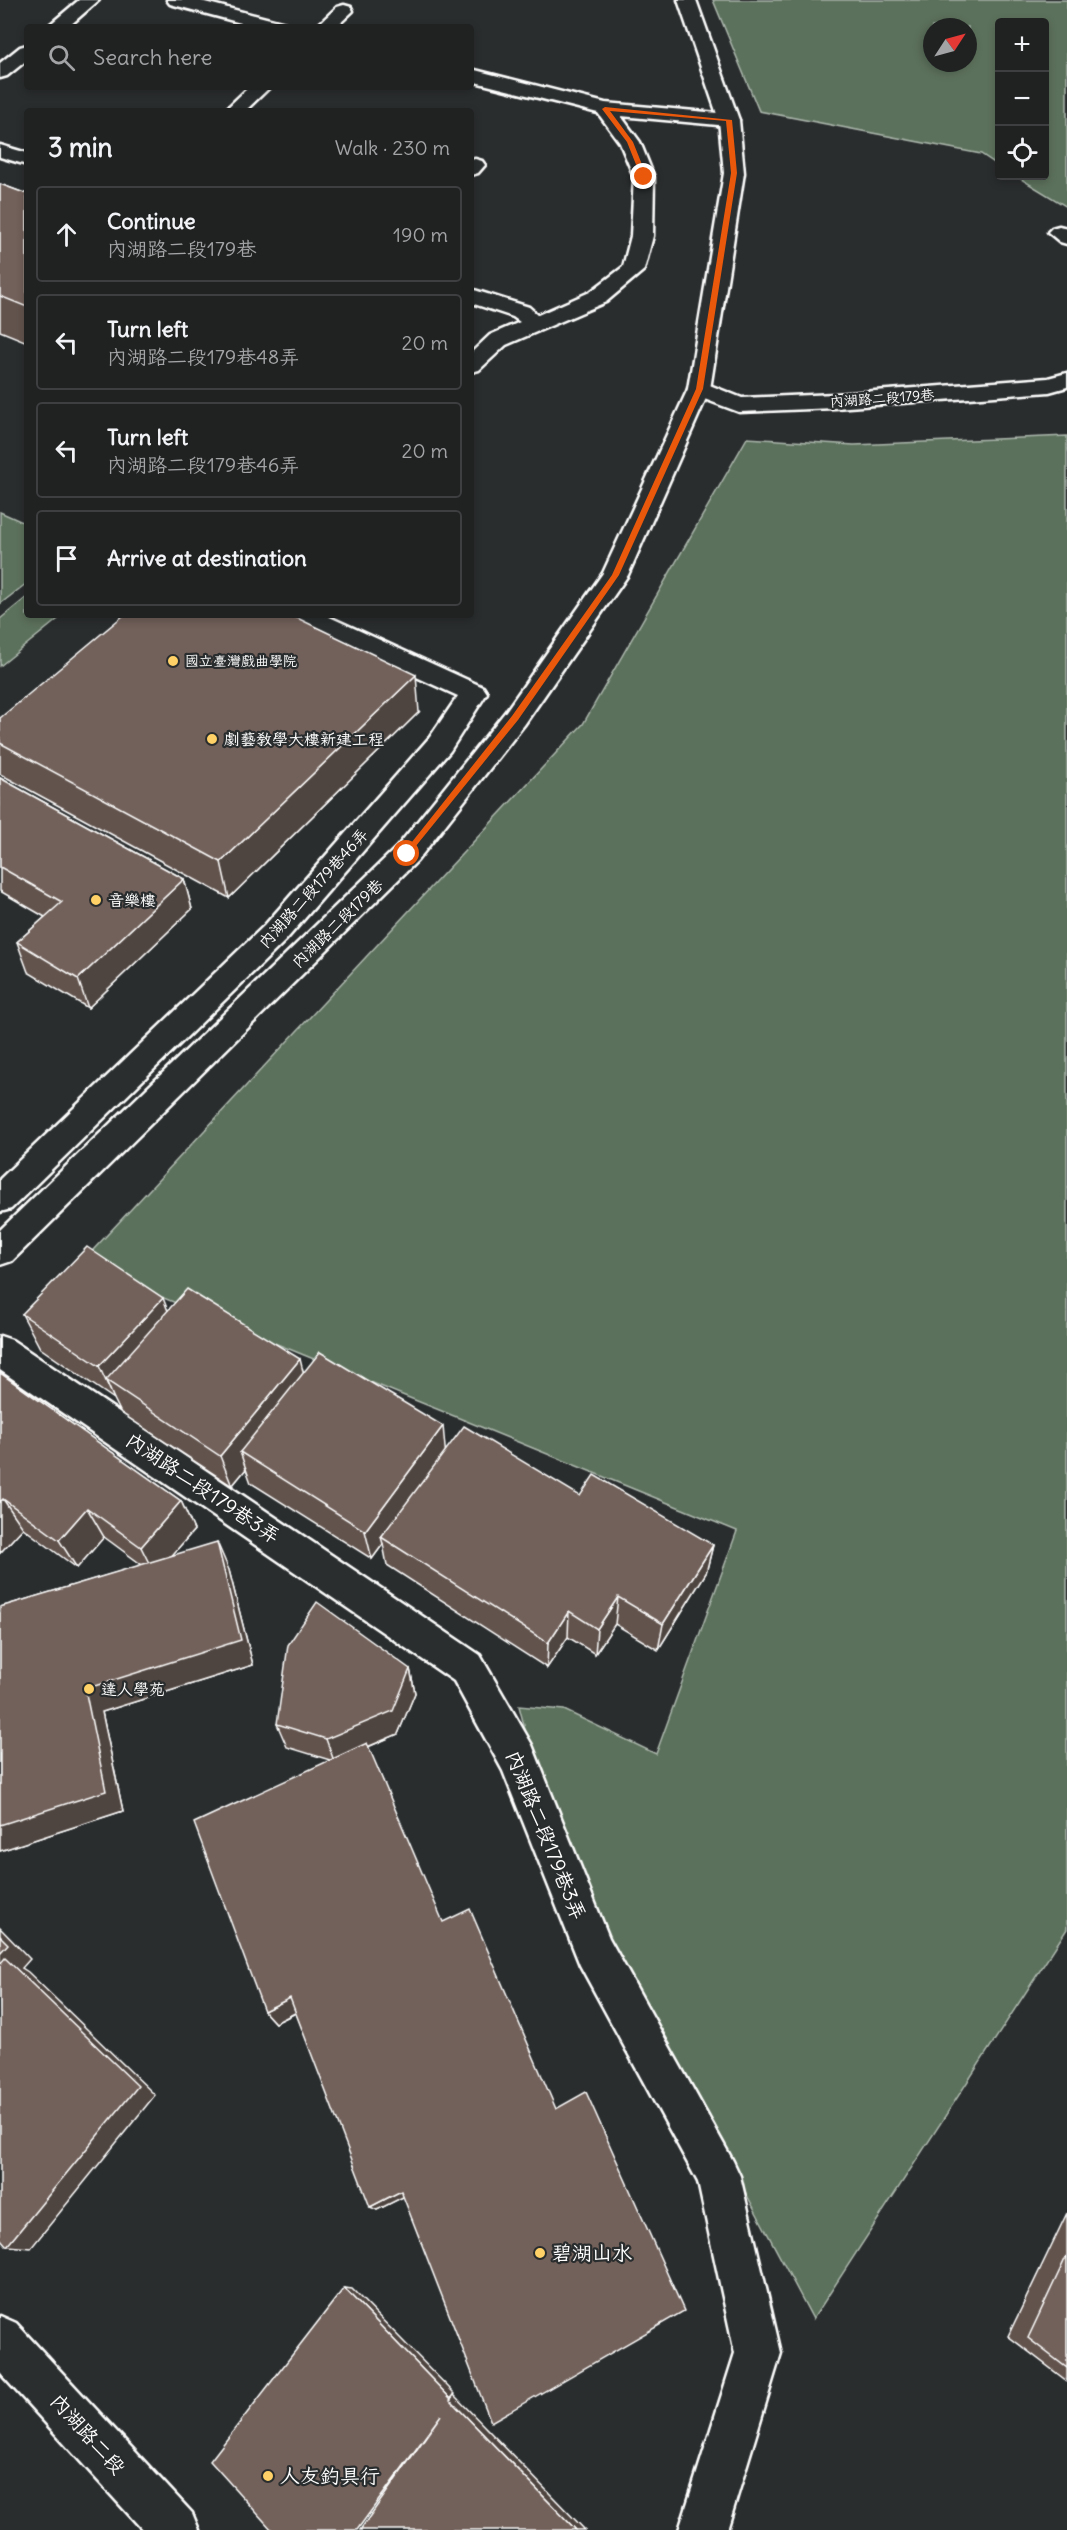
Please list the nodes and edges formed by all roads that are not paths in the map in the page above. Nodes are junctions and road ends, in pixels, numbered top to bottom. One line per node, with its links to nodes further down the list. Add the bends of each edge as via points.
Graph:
1 (90, 0): 5 (street)
2 (176, 0): 6 (street)
3 (687, 0): 14 (street, 內湖路二段179巷)
4 (344, 12): 7 (street)
5 (60, 24)
6 (267, 24)
7 (330, 24)
8 (24, 53): 9 (street)
9 (0, 72)
10 (474, 76): 13 (street)
11 (257, 90): 12 (street)
12 (237, 108)
13 (605, 109): 14 (street); 18 (street, via 630,142 644,177 642,236 633,270 598,297)
14 (729, 120): 21 (street, 內湖路二段179巷, via 734,173)
15 (0, 151): 16 (street)
16 (24, 158)
17 (474, 297): 18 (street, via 521,312)
18 (536, 324): 19 (street, via 498,340)
19 (474, 362)
20 (1067, 380): 21 (street, 內湖路二段179巷, via 1049,385 739,405)
21 (699, 389): 24 (street, 內湖路二段179巷, via 615,575 515,718 407,854)
22 (310, 618): 23 (street, 內湖路二段179巷46弄, via 474,693 440,744 275,933)
23 (0, 1200)
24 (0, 1251)
25 (0, 1351): 28 (street, 內湖路二段179巷3弄, via 467,1668 518,1759 594,1951 718,2176 758,2354)
26 (0, 2339): 27 (street, 內湖路二段)
27 (175, 2530)
28 (703, 2530)

